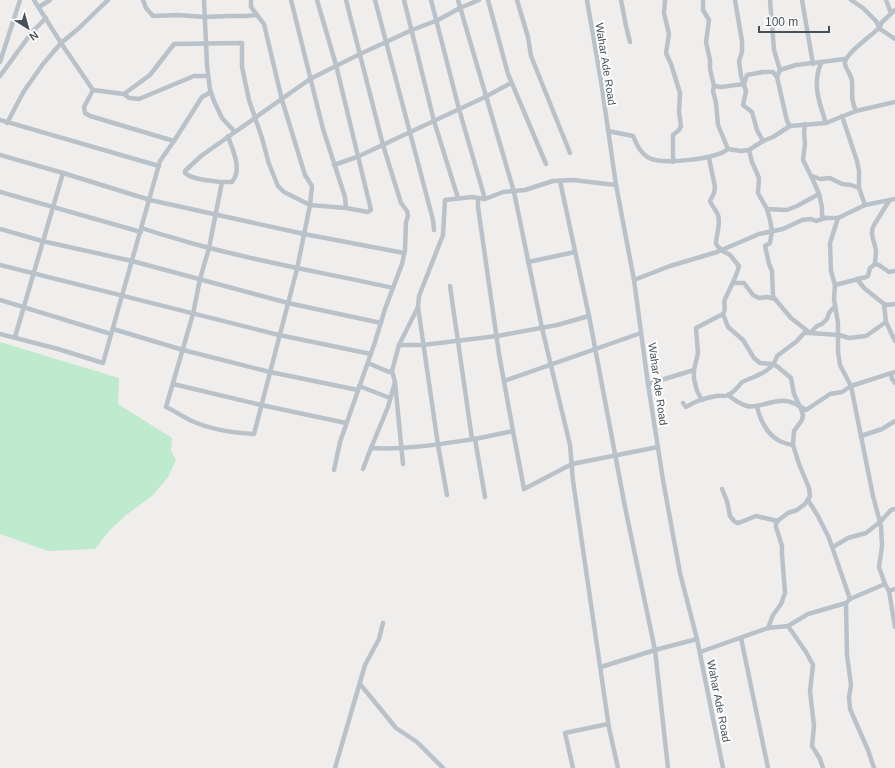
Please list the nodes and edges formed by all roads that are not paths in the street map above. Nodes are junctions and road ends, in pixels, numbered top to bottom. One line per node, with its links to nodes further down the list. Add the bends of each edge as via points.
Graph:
1 (20, 0): 43 (street)
2 (34, 0): 27 (street)
3 (50, 0): 27 (street)
4 (108, 0): 39 (street)
5 (143, 0): 31 (street, via 152,16)
6 (204, 0): 31 (street)
7 (251, 0): 30 (street, via 251,7)
8 (291, 0): 51 (street)
9 (316, 0): 46 (street)
10 (346, 0): 41 (street)
11 (375, 0): 37 (street)
12 (404, 0): 35 (street)
13 (432, 0): 33 (street)
14 (458, 0): 28 (street)
15 (479, 0): 28 (street)
16 (488, 0): 52 (street)
17 (517, 0): 80 (street, via 531,56)
18 (586, 0): 72 (street, Wahar Ade Road)
19 (621, 0): 38 (street)
20 (665, 0): 84 (street, via 664,13 669,34 666,53 680,93 681,126 673,135)
21 (703, 0): 54 (street, via 703,10 709,20 706,42)
22 (735, 0): 53 (street, via 742,41 739,61)
23 (770, 0): 47 (street, via 774,50)
24 (802, 0): 45 (street)
25 (851, 0): 34 (street, via 864,8)
26 (886, 0): 29 (street)
27 (39, 7): 32 (street)
28 (460, 8): 33 (street); 58 (street)
29 (893, 11): 34 (street, via 881,23)
30 (257, 15): 31 (street); 59 (street, via 264,24)
31 (204, 17): 40 (street)
32 (46, 18): 39 (street); 48 (street, via 32,32)
33 (438, 20): 35 (street); 61 (street)
34 (880, 29): 36 (street); 42 (street)
35 (412, 30): 37 (street); 66 (street)
36 (895, 39)
37 (386, 42): 41 (street); 73 (street)
38 (630, 42)
39 (61, 43): 55 (street); 67 (street, via 28,86)
40 (206, 43): 49 (street); 57 (street, via 174,44 150,75); 64 (street, via 242,43 242,67)
41 (360, 54): 46 (street); 77 (street)
42 (845, 59): 44 (street); 62 (street, via 851,77 851,98)
43 (0, 61)
44 (821, 63): 45 (street); 68 (street, via 816,88)
45 (813, 64): 47 (street)
46 (336, 65): 51 (street); 82 (street)
47 (780, 70): 50 (street)
48 (0, 76)
49 (208, 76): 56 (street); 57 (street, via 194,76 139,99 129,98)
50 (777, 77): 53 (street, via 773,72 747,75); 70 (street)
51 (310, 79): 59 (street); 86 (street)
52 (511, 83): 58 (street); 85 (street)
53 (744, 84): 54 (street); 76 (street, via 744,105 752,112)
54 (714, 86): 78 (street, via 718,125)
55 (93, 90): 57 (street); 75 (street, via 84,107 85,113)
56 (211, 92): 71 (street, via 222,118); 75 (street, via 202,97)
57 (124, 94)
58 (485, 96): 61 (street); 95 (street)
59 (282, 100): 64 (street); 104 (street, via 305,175 312,186)
60 (895, 102): 62 (street)
61 (459, 109): 66 (street); 99 (street)
62 (856, 111): 63 (street)
63 (842, 116): 68 (street); 93 (street, via 857,161)
64 (254, 117): 71 (street); 104 (street, via 278,186 284,192)
65 (0, 120): 67 (street)
66 (434, 121): 73 (street); 97 (street)
67 (7, 123): 87 (street)
68 (826, 123): 69 (street)
69 (805, 124): 70 (street); 89 (street, via 803,160)
70 (790, 126): 76 (street)
71 (234, 131): 74 (street)
72 (608, 131): 84 (street, via 633,136 641,152 650,159); 92 (street, Wahar Ade Road)
73 (411, 132): 77 (street); 113 (street)
74 (228, 136): 91 (street, via 237,172 232,182); 91 (street, via 185,171 188,176)
75 (174, 141): 87 (street)
76 (763, 141): 79 (street)
77 (383, 144): 82 (street); 120 (street, via 401,203 408,216)
78 (728, 149): 79 (street); 83 (street)
79 (749, 150): 107 (street, via 759,178 758,192)
80 (570, 153)
81 (0, 155): 88 (street)
82 (357, 157): 86 (street); 106 (street, via 371,210 368,212)
83 (709, 158): 84 (street); 118 (street, via 715,187 710,201 718,216 716,244)
84 (673, 162)
85 (546, 164)
86 (334, 165): 106 (street)
87 (159, 166): 101 (street)
88 (63, 173): 101 (street); 105 (street)
89 (811, 175): 93 (street, via 820,179 830,178); 96 (street)
90 (560, 181): 92 (street); 95 (street); 119 (street)
91 (222, 182): 108 (street)
92 (616, 185): 130 (street, Wahar Ade Road)
93 (859, 188): 103 (street)
94 (0, 192): 105 (street)
95 (514, 192): 99 (street, via 503,192); 122 (street)
96 (819, 194): 107 (street, via 786,210); 109 (street, via 822,216)
97 (458, 198): 98 (street); 143 (street, via 445,200 443,235 419,296)
98 (478, 198): 99 (street); 157 (street)
99 (485, 199)
100 (895, 199): 102 (street)
101 (150, 200): 108 (street); 112 (street)
102 (889, 201): 103 (street); 123 (street, via 872,229 876,252)
103 (865, 204): 110 (street)
104 (310, 205): 106 (street); 115 (street)
105 (53, 207): 112 (street); 116 (street)
106 (346, 208)
107 (767, 209): 114 (street)
108 (215, 215): 115 (street); 117 (street)
109 (825, 218): 110 (street); 114 (street, via 816,221 802,220)
110 (838, 218): 132 (street, via 830,243 831,271)
111 (0, 229): 116 (street)
112 (141, 230): 117 (street); 121 (street)
113 (434, 230)
114 (772, 231): 118 (street); 136 (street, via 770,243 765,246 772,271)
115 (304, 234): 120 (street); 125 (street)
116 (42, 241): 121 (street); 127 (street)
117 (209, 248): 125 (street); 128 (street)
118 (721, 250): 130 (street); 131 (street, via 740,266)
119 (575, 252): 122 (street); 146 (street)
120 (404, 253): 134 (street)
121 (132, 261): 128 (street); 135 (street)
122 (528, 262): 149 (street)
123 (875, 264): 126 (street, via 889,272); 129 (street, via 870,268 868,276)
124 (0, 265): 127 (street)
125 (297, 269): 134 (street); 138 (street)
126 (895, 271)
127 (33, 274): 135 (street); 142 (street)
128 (200, 279): 138 (street); 144 (street)
129 (858, 279): 132 (street); 139 (street, via 864,288)
130 (634, 280): 151 (street, Wahar Ade Road)
131 (733, 283): 136 (street, via 744,283 759,298); 145 (street, via 725,299 726,310)
132 (835, 285): 141 (street)
133 (450, 286): 159 (street)
134 (393, 288): 148 (street)
135 (122, 296): 144 (street); 150 (street)
136 (775, 299): 152 (street, via 791,318)
137 (0, 300): 142 (street)
138 (288, 303): 148 (street); 155 (street)
139 (884, 304): 140 (street); 147 (street)
140 (895, 304)
141 (835, 306): 152 (street, via 827,319); 156 (street)
142 (24, 307): 154 (street); 158 (street)
143 (418, 307): 161 (street); 162 (street)
144 (192, 314): 155 (street); 164 (street)
145 (723, 314): 167 (street, via 728,326 743,340 754,358 760,363); 169 (street, via 696,328 698,353)
146 (589, 316): 149 (street); 163 (street)
147 (886, 322): 156 (street, via 866,336 849,338); 160 (street)
148 (381, 323): 165 (street)
149 (542, 328): 157 (street); 168 (street)
150 (113, 329): 154 (street); 164 (street)
151 (641, 333): 163 (street); 177 (street, Wahar Ade Road)
152 (810, 333): 156 (street); 167 (street, via 804,333 776,356)
153 (0, 334): 158 (street)
154 (111, 334): 158 (street, via 103,363)
155 (279, 335): 165 (street); 171 (street)
156 (839, 335): 178 (street, via 840,365)
157 (497, 336): 159 (street); 173 (street)
158 (15, 337)
159 (458, 340): 162 (street); 191 (street)
160 (895, 341)
161 (400, 345): 162 (street); 170 (street)
162 (424, 345): 192 (street)
163 (595, 349): 168 (street); 197 (street)
164 (183, 350): 171 (street); 176 (street)
165 (371, 354): 166 (street)
166 (368, 362): 170 (street); 179 (street)
167 (773, 364): 180 (street, via 760,375 742,382); 186 (street, via 790,378)
168 (551, 365): 173 (street); 199 (street)
169 (694, 370): 177 (street); 182 (street, via 695,384)
170 (392, 371): 174 (street)
171 (270, 372): 179 (street); 184 (street)
172 (893, 373): 175 (street, via 892,380); 178 (street)
173 (504, 381): 189 (street)
174 (395, 382): 181 (street); 196 (street)
175 (895, 383)
176 (173, 384): 184 (street); 184 (street, via 166,407 192,421 208,426 254,434)
177 (648, 384): 194 (street, Wahar Ade Road)
178 (851, 386): 186 (street, via 842,392 830,394 806,410); 190 (street)
179 (359, 388): 181 (street); 188 (street)
180 (728, 395): 182 (street); 185 (street, via 748,407)
181 (390, 398): 195 (street)
182 (702, 400): 183 (street, via 686,407)
183 (683, 403)
184 (261, 405): 188 (street)
185 (757, 406): 186 (street, via 784,400); 193 (street, via 758,414 772,436 778,441)
186 (800, 406): 193 (street, via 803,415 794,431)
187 (895, 421): 190 (street, via 882,429)
188 (346, 423): 201 (street)
189 (514, 431): 191 (street); 199 (street, via 524,489)
190 (861, 436): 208 (street)
191 (474, 439): 192 (street); 204 (street)
192 (438, 444): 196 (street); 203 (street)
193 (793, 445): 205 (street, via 809,488)
194 (658, 447): 197 (street); 220 (street, Wahar Ade Road, via 680,573)
195 (371, 448): 196 (street); 200 (street)
196 (401, 449): 198 (street)
197 (615, 455): 199 (street); 221 (street)
198 (403, 464)
199 (572, 464): 223 (street)
200 (363, 469)
201 (334, 470)
202 (722, 488): 207 (street, via 730,516 734,521 741,522 756,516)
203 (447, 494)
204 (485, 497)
205 (808, 500): 207 (street); 209 (street)
206 (895, 509): 208 (street)
207 (778, 521): 217 (street, via 776,526 782,546 785,593)
208 (880, 522): 209 (street, via 866,533 848,538); 210 (street, via 882,546 879,566)
209 (833, 547): 213 (street)
210 (885, 584): 212 (street); 213 (street)
211 (895, 589): 212 (street)
212 (890, 591): 218 (street)
213 (850, 599): 214 (street)
214 (846, 604): 216 (street, via 808,614); 234 (street, via 850,708)
215 (383, 623): 224 (street, via 379,639 365,665)
216 (788, 626): 217 (street); 233 (street, via 812,665 812,746)
217 (768, 628): 219 (street)
218 (895, 628)
219 (741, 638): 222 (street); 232 (street)
220 (698, 639): 221 (street); 222 (street, Wahar Ade Road)
221 (655, 650): 223 (street); 230 (street)
222 (700, 652): 231 (street, Wahar Ade Road)
223 (601, 667): 225 (street)
224 (360, 684): 226 (street); 227 (street, via 396,728 417,742)
225 (608, 724): 228 (street, via 566,733); 229 (street)
226 (335, 768)
227 (443, 768)
228 (573, 768)
229 (618, 768)
230 (668, 768)
231 (723, 768)
232 (768, 768)
233 (823, 768)
234 (874, 768)

